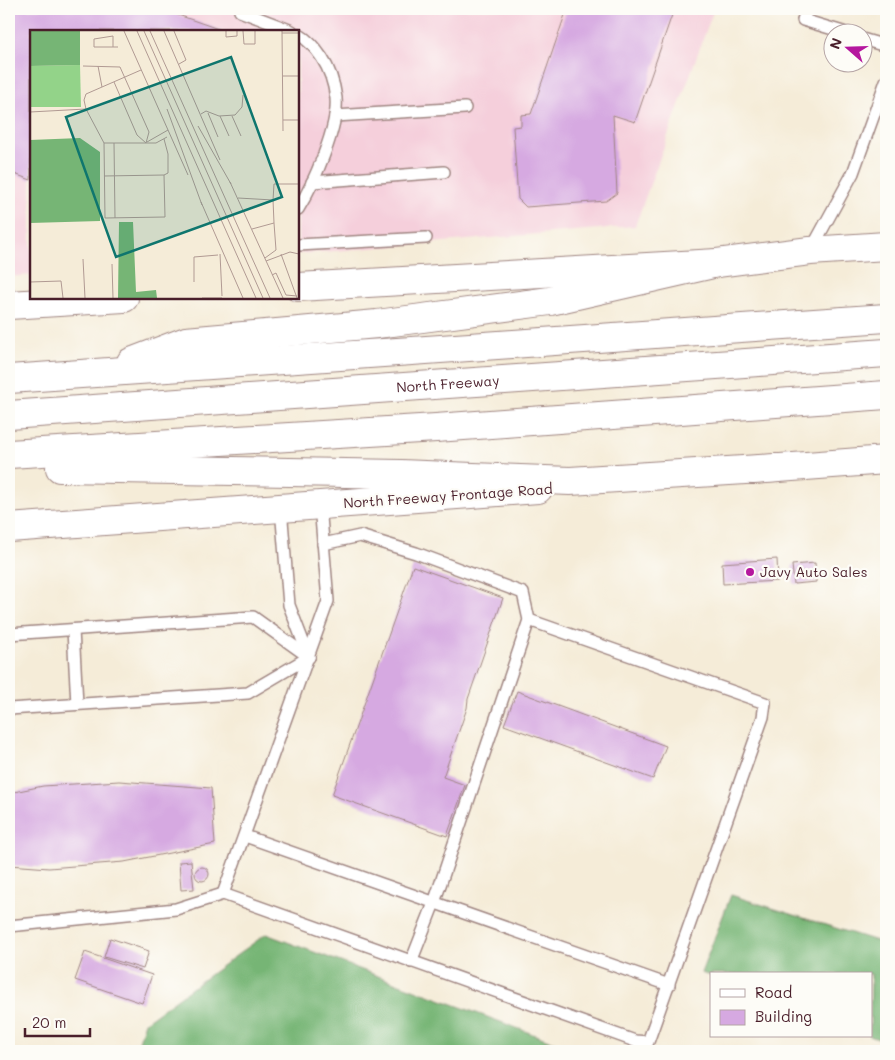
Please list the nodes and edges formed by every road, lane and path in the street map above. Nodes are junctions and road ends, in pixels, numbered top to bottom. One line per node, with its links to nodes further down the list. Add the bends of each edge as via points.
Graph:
1 (807, 9): 3 (lane, via 803,20)
2 (240, 11): 4 (lane)
3 (822, 26)
4 (289, 30)
5 (299, 35): 10 (lane, via 319,53 328,67 336,99)
6 (872, 42): 7 (lane)
7 (886, 46)
8 (886, 81): 17 (lane, via 853,173)
9 (465, 108): 10 (lane)
10 (335, 116): 12 (lane)
11 (444, 172): 12 (lane)
12 (312, 182): 13 (lane)
13 (299, 207)
14 (426, 238): 15 (lane)
15 (299, 245)
16 (886, 246): 17 (main road)
17 (810, 251): 18 (main road)
18 (716, 263): 19 (main road); 24 (main road, via 550,301 377,324 186,341)
19 (299, 287)
20 (110, 299): 21 (main road)
21 (9, 306)
22 (886, 318): 24 (main road)
23 (886, 352): 27 (main road, North Freeway)
24 (104, 372): 25 (main road)
25 (9, 379)
26 (886, 394): 28 (main road, via 436,428)
27 (9, 415)
28 (9, 454)
29 (886, 460): 31 (main road, North Freeway Frontage Road)
30 (9, 467): 31 (main road, via 402,474 570,481)
31 (776, 468): 32 (main road, North Freeway Frontage Road)
32 (320, 505): 33 (main road, North Freeway Frontage Road); 35 (lane)
33 (281, 508): 34 (main road, North Freeway Frontage Road); 39 (lane, via 289,605)
34 (9, 528)
35 (323, 544): 36 (lane, via 360,536 416,553 523,594); 39 (lane, via 328,601)
36 (529, 620): 44 (lane); 47 (lane, via 765,703)
37 (73, 630): 38 (lane); 39 (lane, via 253,617); 40 (lane)
38 (9, 634)
39 (309, 657): 40 (lane, via 248,693); 42 (lane)
40 (77, 704): 41 (lane)
41 (9, 709)
42 (245, 836): 43 (lane); 44 (lane)
43 (224, 894): 45 (lane, via 176,909); 46 (lane)
44 (434, 903): 46 (lane); 47 (lane)
45 (9, 926)
46 (411, 962): 47 (lane, via 635,1041 648,1042)
47 (669, 985)

